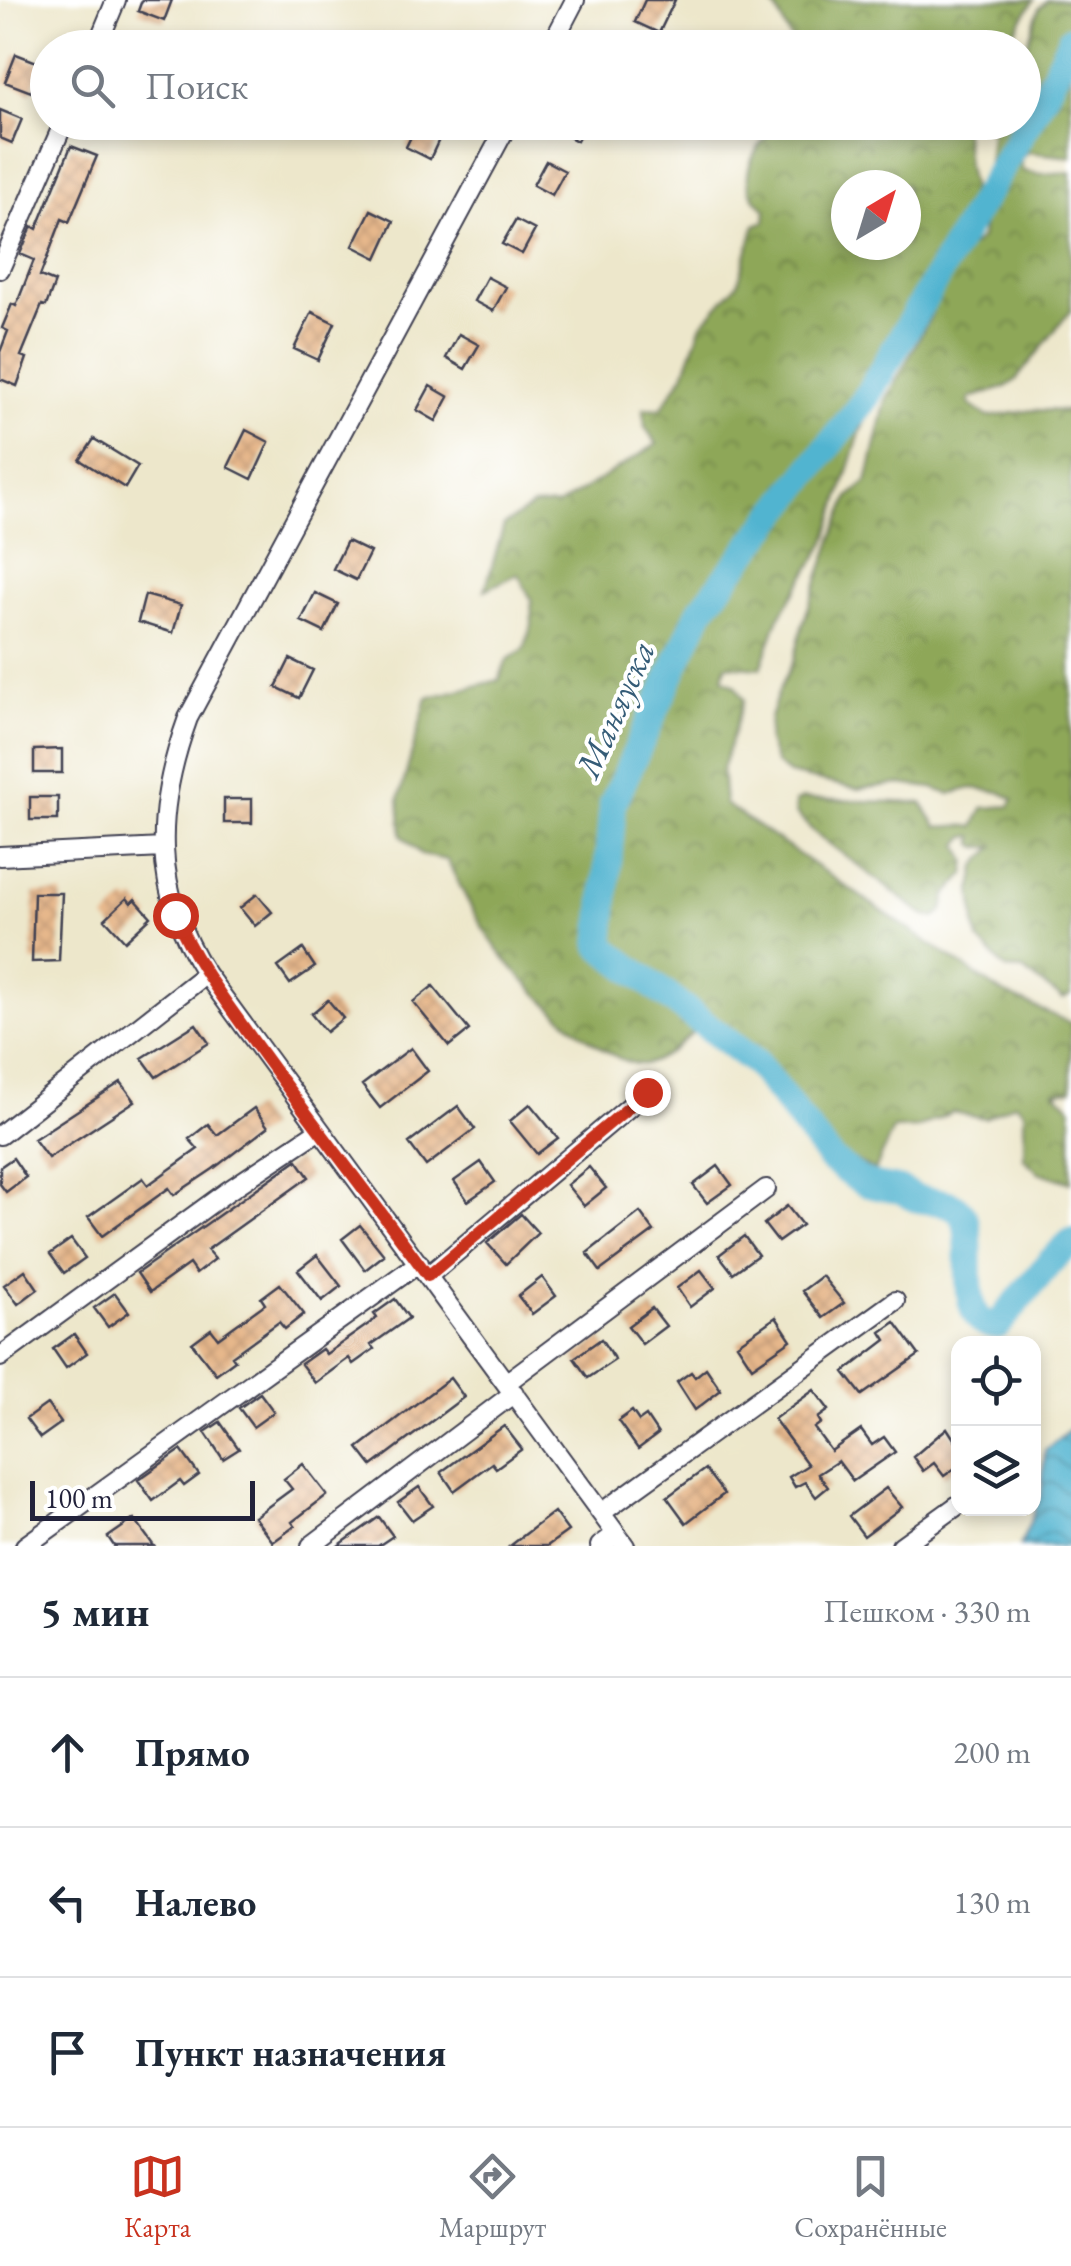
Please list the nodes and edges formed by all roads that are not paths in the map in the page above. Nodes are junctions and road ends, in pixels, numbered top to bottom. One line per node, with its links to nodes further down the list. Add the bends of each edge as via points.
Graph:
1 (116, 0): 3 (street)
2 (576, 0): 4 (street)
3 (104, 30)
4 (560, 30)
5 (56, 140): 7 (street)
6 (499, 140): 8 (street, via 188,718 169,776)
7 (0, 270)
8 (163, 848): 9 (street); 10 (street, via 175,915)
9 (0, 856)
10 (206, 974): 12 (street); 13 (street)
11 (647, 1092): 15 (street)
12 (318, 1131): 15 (street); 17 (street)
13 (0, 1135)
14 (766, 1189): 18 (street)
15 (424, 1270): 18 (street); 22 (street)
16 (895, 1302): 20 (street)
17 (0, 1357)
18 (510, 1388): 20 (street); 23 (street)
19 (951, 1509): 25 (street)
20 (601, 1513): 21 (street)
21 (621, 1540): 24 (street)
22 (26, 1546)
23 (311, 1546)
24 (600, 1546)
25 (901, 1546)

